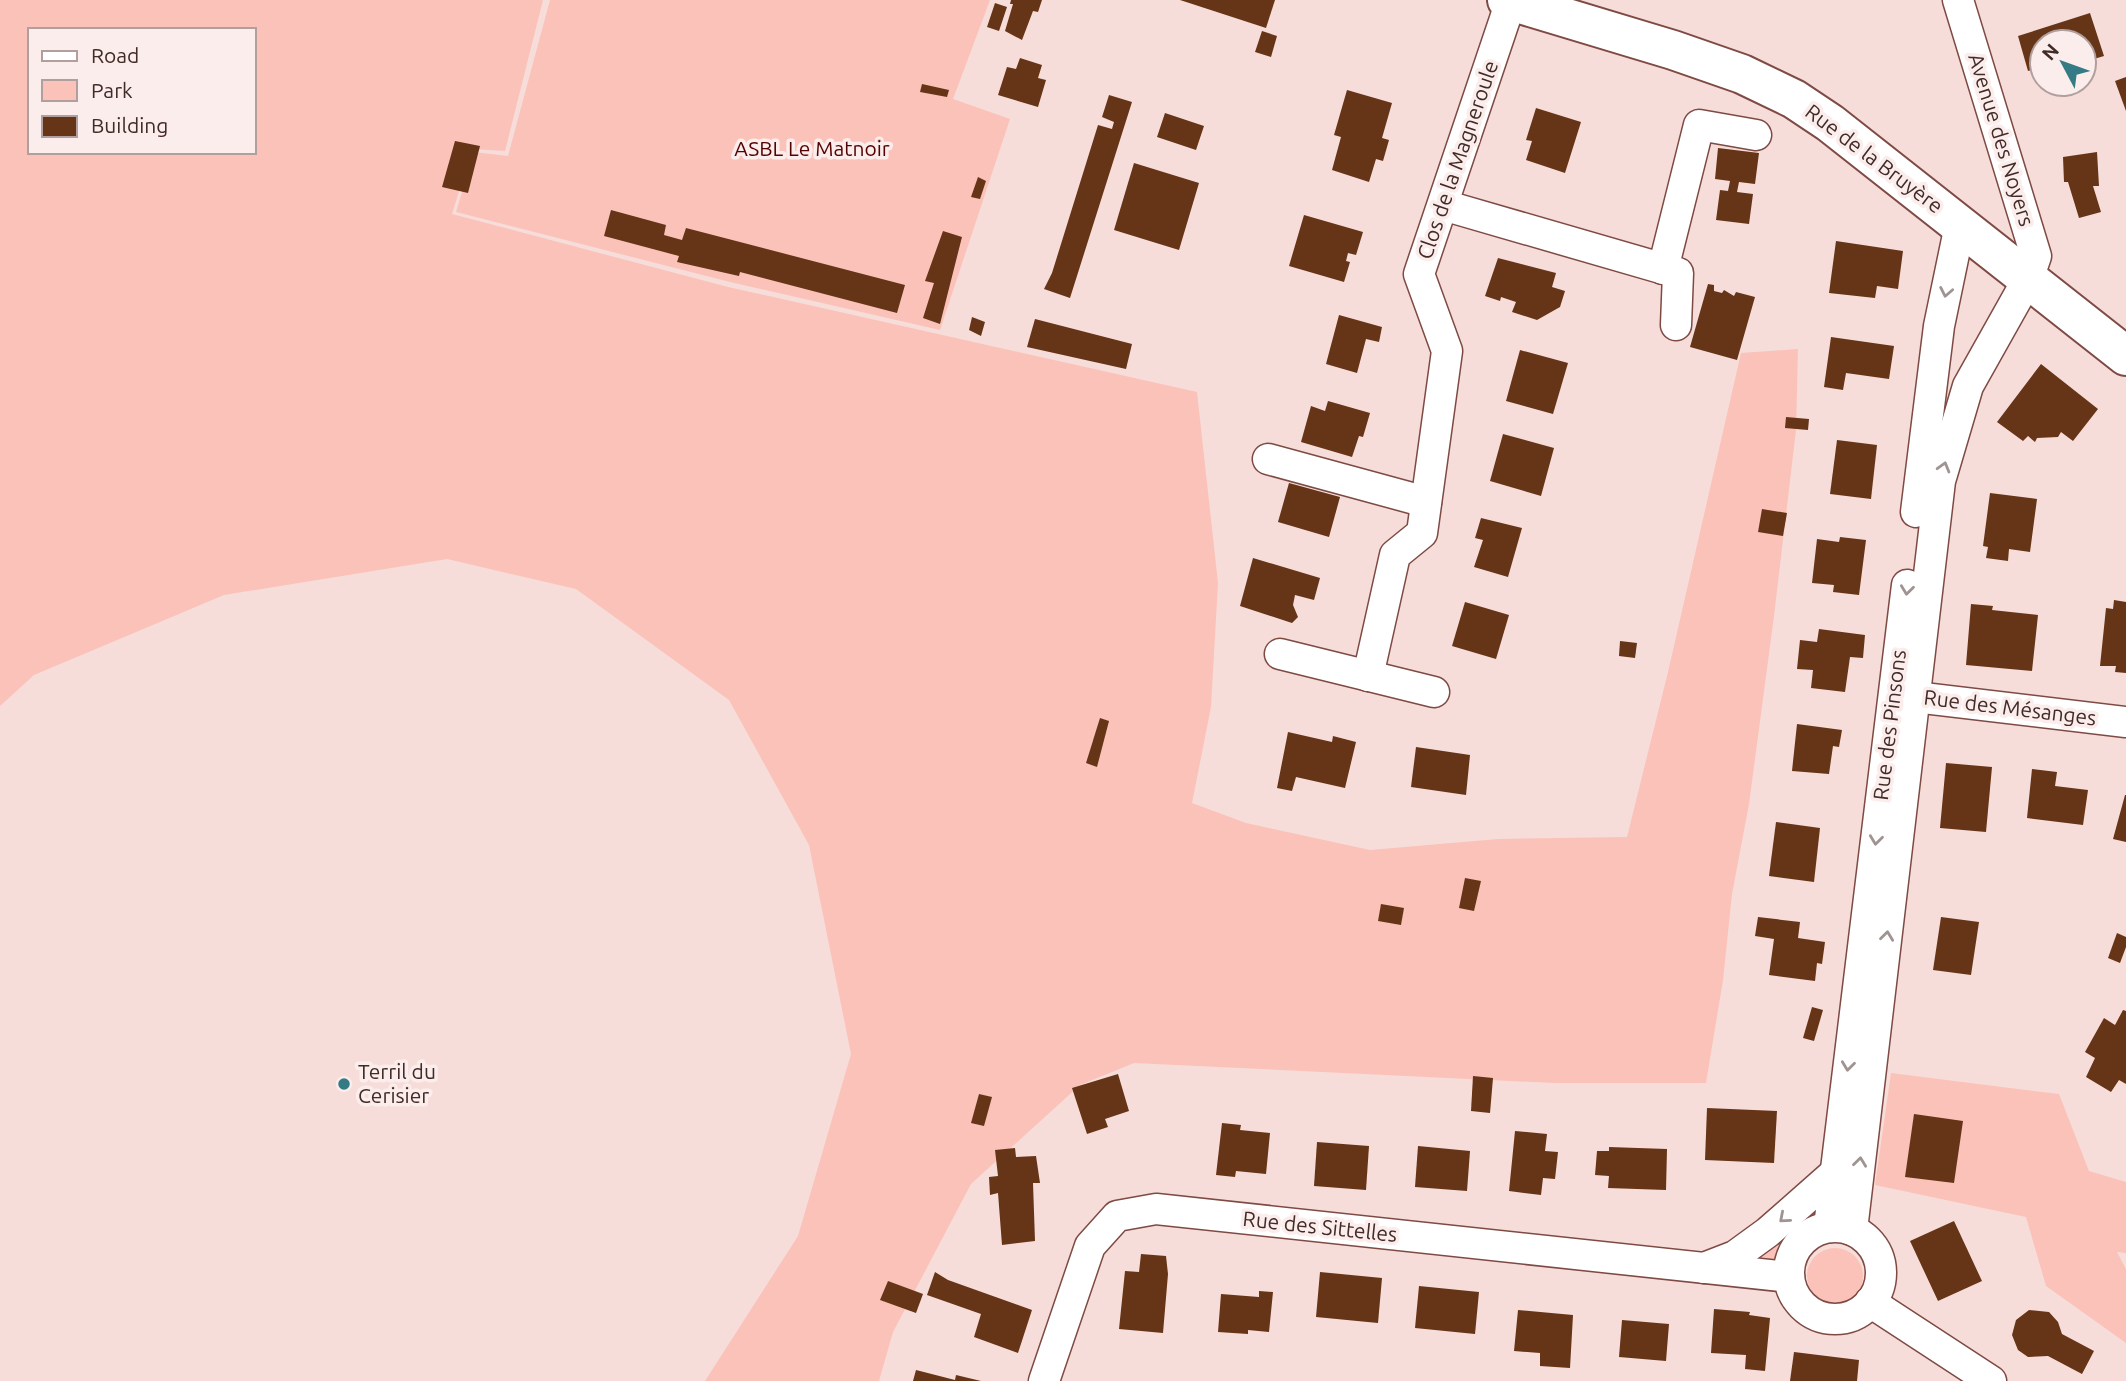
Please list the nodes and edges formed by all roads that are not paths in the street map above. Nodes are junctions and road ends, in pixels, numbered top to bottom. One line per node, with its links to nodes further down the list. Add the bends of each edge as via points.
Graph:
1 (1958, 0): 7 (street, Avenue des Noyers, via 2036,256)
2 (1509, 1): 4 (street, Clos de la Magneroule); 5 (street, Rue de la Bruyère, via 1673,50 1742,74 1794,99)
3 (1756, 135): 6 (street, via 1699,125)
4 (1443, 205): 6 (street); 11 (street, Clos de la Magneroule, via 1419,274 1447,351)
5 (1960, 225): 7 (street, Rue de la Bruyère); 15 (street, Rue des Pinsons, one-way to 15, via 1939,327)
6 (1663, 269): 8 (street, via 1678,273)
7 (2028, 279): 9 (street, Rue de la Bruyère); 15 (street, Rue des Pinsons, one-way to 7, via 1940,481 1968,386)
8 (1676, 325)
9 (2126, 356)
10 (1268, 458): 11 (street)
11 (1426, 502): 13 (street, Clos de la Magneroule, via 1422,533 1395,555)
12 (1280, 654): 13 (street)
13 (1368, 676): 14 (street)
14 (1434, 692)
15 (1905, 695): 16 (street, Rue des Mésanges); 17 (street, Rue des Pinsons, one-way to 17); 18 (street, Rue des Pinsons, one-way to 15)
16 (2126, 722)
17 (1835, 1173): 18 (street, Rue des Pinsons); 19 (street, one-way to 19, via 1768,1232)
18 (1840, 1228): 20 (street, via 1813,1232 1801,1241 1789,1266); 21 (street, via 1867,1239 1879,1260 1881,1276)
19 (1704, 1268): 20 (street, Rue des Sittelles); 22 (street, Rue des Sittelles, via 1156,1209 1117,1216 1090,1246)
20 (1789, 1278): 21 (street, via 1805,1308 1825,1318 1853,1315)
21 (1870, 1302): 23 (street)
22 (1044, 1381)
23 (1990, 1381)

